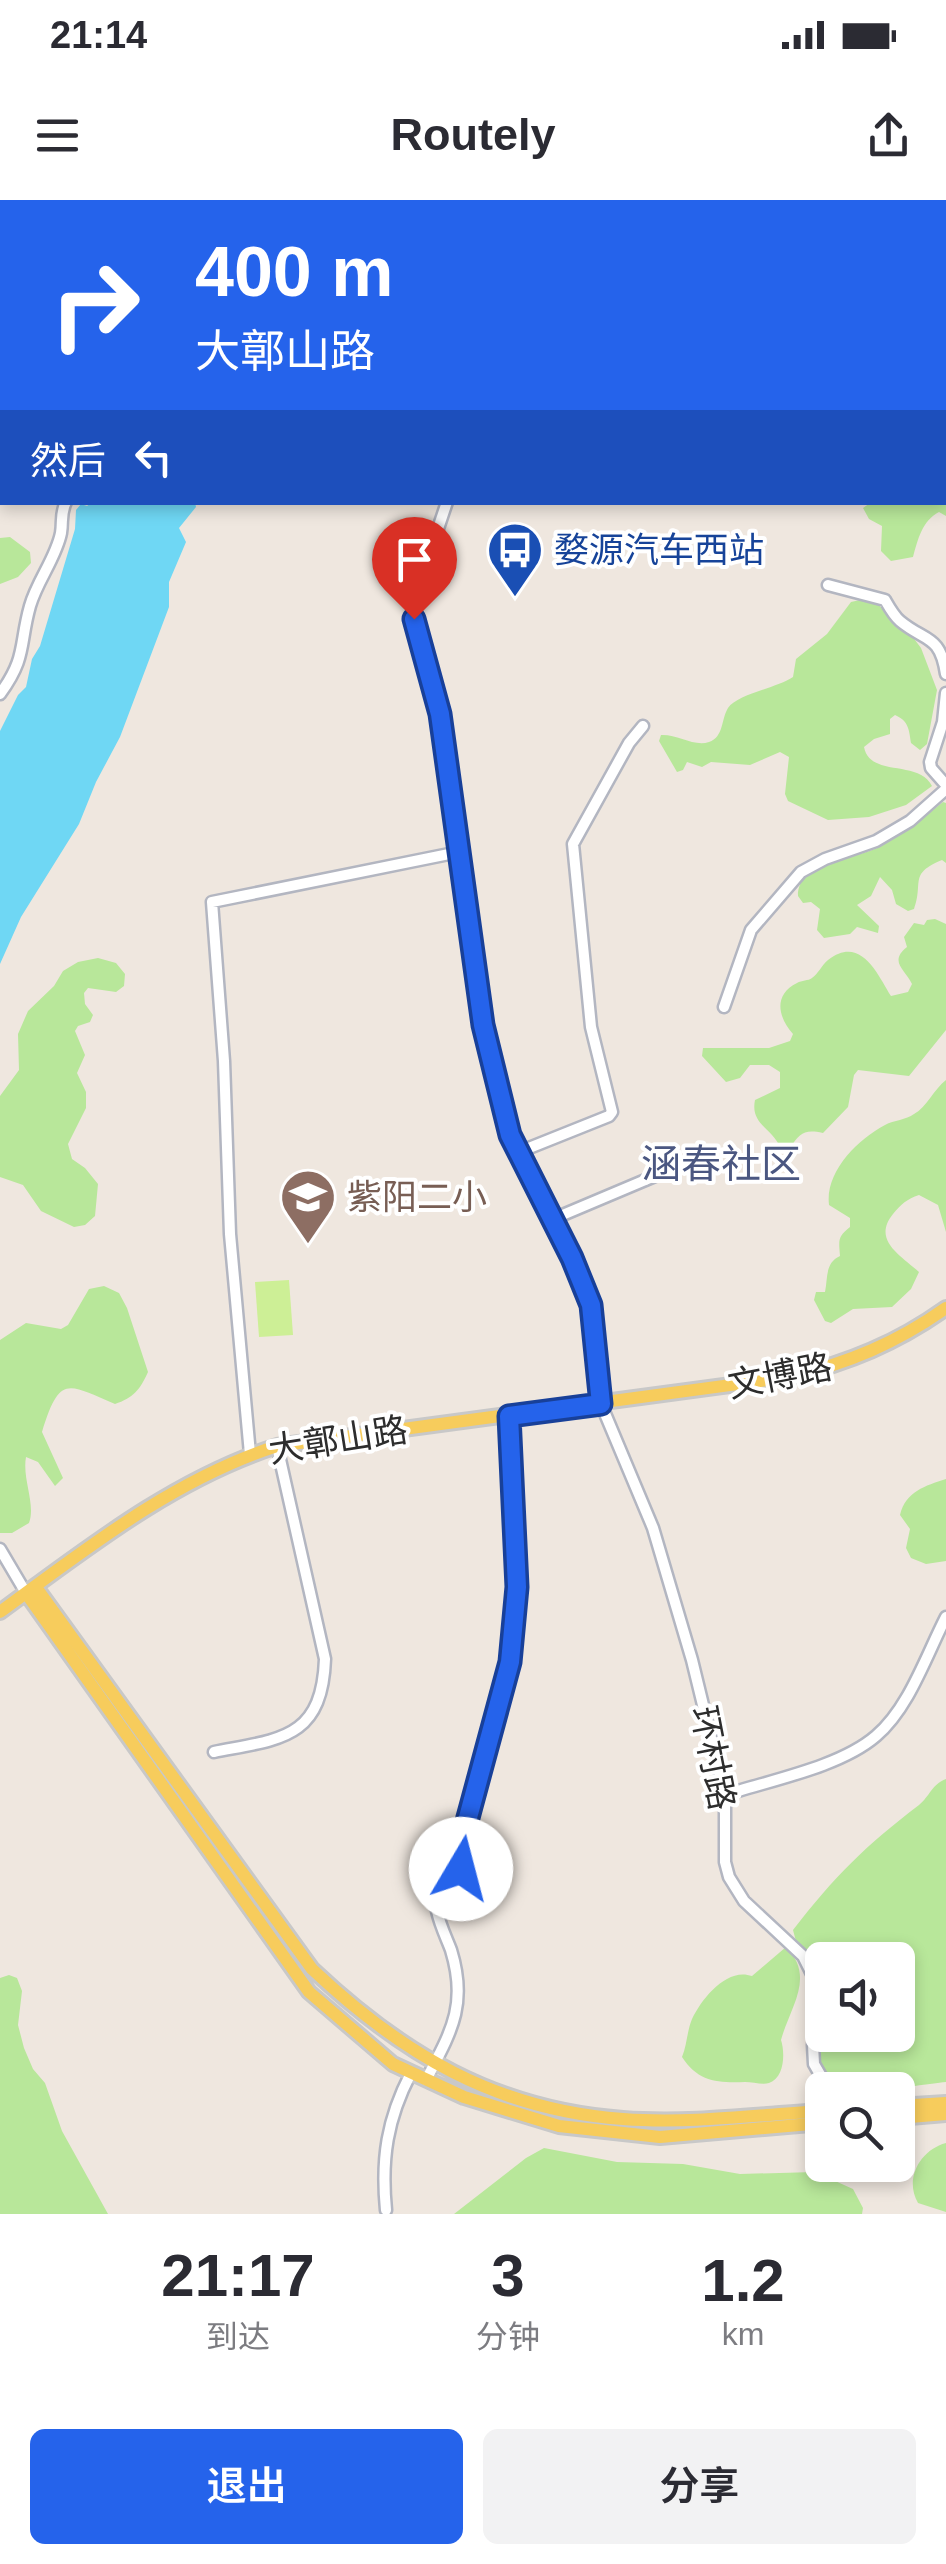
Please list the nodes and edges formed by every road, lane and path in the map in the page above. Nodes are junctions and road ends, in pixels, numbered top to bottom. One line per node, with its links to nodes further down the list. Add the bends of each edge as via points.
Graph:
1 (65, 505): 6 (street, via 61,532 30,606 25,646)
2 (446, 505): 9 (street, 环村路, via 414,619 440,714)
3 (828, 585): 4 (street, via 885,600 898,620 936,642)
4 (946, 674)
5 (946, 693): 8 (street, via 930,762)
6 (0, 694)
7 (643, 726): 11 (street, via 573,844 591,1027 612,1112)
8 (946, 787): 10 (street, via 876,842 801,872 751,930)
9 (458, 852): 11 (street, 环村路, via 483,1025); 18 (street, via 212,902)
10 (724, 1007)
11 (519, 1152): 13 (street, 环村路)
12 (681, 1165): 13 (street)
13 (553, 1219): 15 (street, 环村路, via 591,1305)
14 (946, 1308): 15 (main road, 文博路, via 841,1365)
15 (601, 1404): 16 (main road, 大鄣山路); 24 (street, 环村路, via 671,1580)
16 (509, 1416): 17 (main road, 大鄣山路); 25 (street, via 517,1587 510,1662 463,1836 461,1869 437,1911 458,1988 450,2037)
17 (277, 1446): 18 (main road, 大鄣山路); 23 (street, via 325,1659 321,1694 286,1737)
18 (250, 1454): 20 (main road, 大鄣山路, via 135,1516)
19 (0, 1550): 20 (street)
20 (31, 1590): 21 (main road, 大鄣山路); 25 (main road, via 312,1968 356,2010); 27 (main road, via 310,1992)
21 (0, 1612)
22 (946, 1618): 24 (street, via 900,1707 877,1736 845,1756)
23 (214, 1752)
24 (725, 1795): 26 (street, 环村路, via 728,1877 803,1956 817,1984 813,2044)
25 (435, 2064): 28 (street); 31 (main road, via 483,2088 622,2120)
26 (819, 2072)
27 (411, 2073): 28 (main road); 35 (street, via 387,2133)
28 (426, 2080): 34 (main road, via 559,2126 660,2137)
29 (946, 2103): 30 (main road)
30 (915, 2105)
31 (805, 2112)
32 (946, 2114): 33 (main road)
33 (915, 2117)
34 (805, 2125)
35 (386, 2210)

